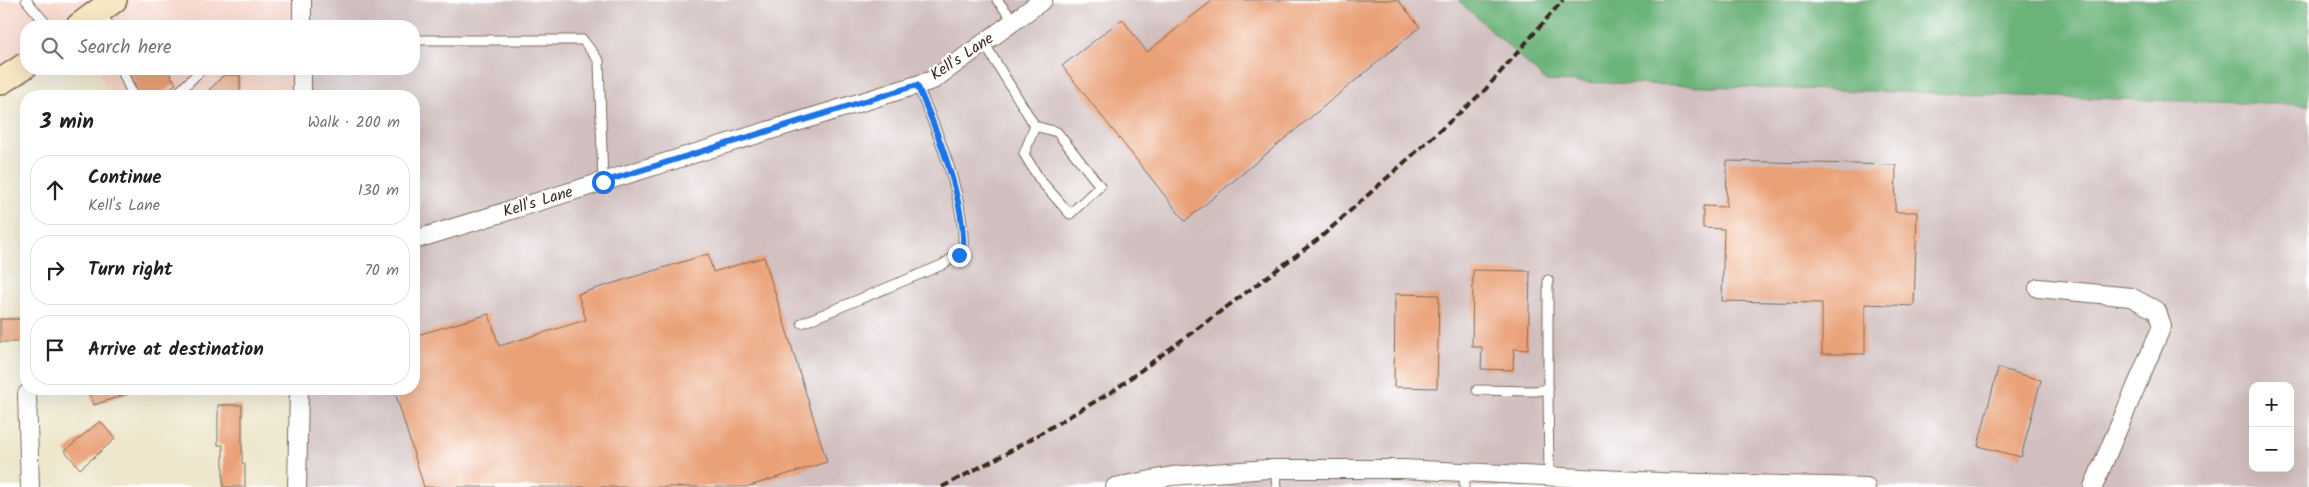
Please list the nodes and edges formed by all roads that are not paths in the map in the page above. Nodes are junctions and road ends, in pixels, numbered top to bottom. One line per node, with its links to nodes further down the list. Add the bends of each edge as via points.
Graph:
1 (26, 0): 6 (lane)
2 (302, 0): 8 (street)
3 (997, 0): 9 (lane)
4 (1043, 0): 9 (street, Kell's Lane)
5 (107, 13): 7 (main road)
6 (43, 20)
7 (92, 20)
8 (302, 20)
9 (1014, 21): 11 (street, Kell's Lane)
10 (420, 40): 22 (lane, via 584,40 599,61)
11 (984, 43): 17 (street, Kell's Lane, via 933,80); 21 (lane)
12 (20, 69): 16 (main road)
13 (124, 75): 18 (lane)
14 (196, 75): 19 (lane)
15 (302, 75): 20 (street)
16 (0, 82)
17 (917, 85): 22 (street, Kell's Lane); 26 (lane, via 945,158 964,233 963,251 942,266)
18 (130, 90)
19 (181, 90)
20 (302, 90)
21 (1035, 126): 21 (lane, via 1057,132 1100,186 1070,214 1040,180 1024,154)
22 (603, 182): 23 (street, Kell's Lane)
23 (420, 238)
24 (1548, 280): 27 (lane)
25 (2038, 288): 41 (street, via 2131,297 2158,311 2162,326)
26 (802, 323)
27 (1548, 389): 28 (lane); 32 (lane)
28 (1477, 390)
29 (27, 395): 36 (street)
30 (299, 395): 37 (street)
31 (1275, 469): 33 (street, via 1402,469); 35 (street, via 1172,476); 39 (lane)
32 (1549, 476): 33 (street); 34 (street)
33 (1465, 480)
34 (1649, 484): 40 (street)
35 (1133, 485): 38 (street)
36 (30, 487)
37 (297, 487)
38 (1114, 487)
39 (1277, 487)
40 (1866, 487)
41 (2093, 487)

